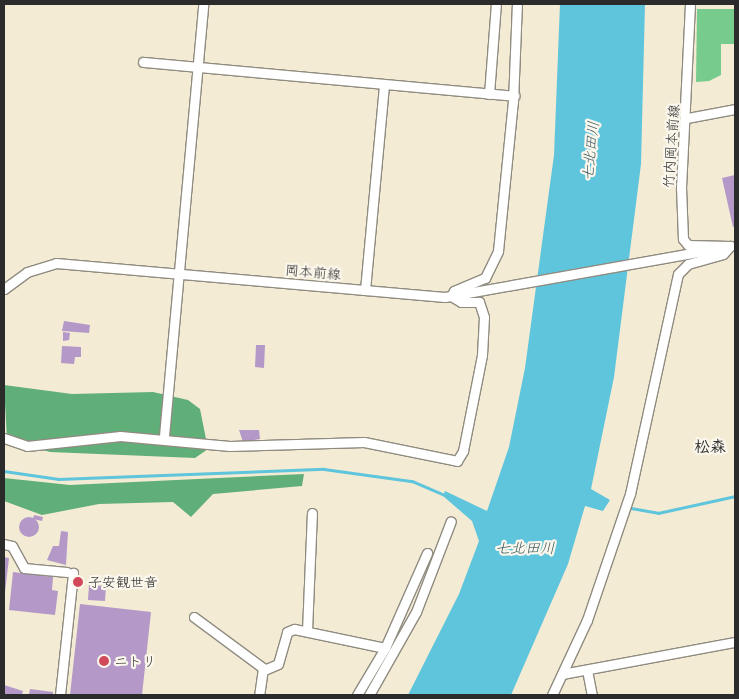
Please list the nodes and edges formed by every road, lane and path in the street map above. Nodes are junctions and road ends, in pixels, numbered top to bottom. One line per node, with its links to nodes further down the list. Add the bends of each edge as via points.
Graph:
1 (202, 4): 6 (street)
2 (496, 4): 8 (street)
3 (517, 4): 9 (street)
4 (690, 4): 11 (street, 竹内岡本前線)
5 (143, 62): 6 (street)
6 (197, 69): 7 (street); 13 (street)
7 (384, 85): 8 (street); 15 (street)
8 (489, 94): 9 (street)
9 (514, 96): 16 (street, via 498,252 485,278 454,290)
10 (735, 109): 11 (street)
11 (686, 118): 12 (street, 竹内岡本前線, via 681,188 683,239 688,246)
12 (733, 245): 16 (street); 29 (street, via 723,254 688,264 678,274 630,494 587,620)
13 (178, 274): 14 (street, 岡本前線, via 49,263); 15 (street, 岡本前線); 17 (street)
14 (4, 290)
15 (365, 290): 16 (street, 岡本前線)
16 (448, 296): 17 (street, via 461,302 479,302 484,318 478,373 463,451 457,461 364,442 230,446)
17 (164, 436): 18 (street, via 120,436 27,446)
18 (4, 438)
19 (312, 513): 24 (street)
20 (451, 521): 33 (street, via 416,612)
21 (4, 544): 30 (street, via 12,546 24,568 70,572)
22 (427, 553): 26 (street)
23 (194, 617): 27 (street)
24 (306, 631): 26 (street); 27 (street, via 287,632 278,664)
25 (735, 642): 28 (street)
26 (385, 648): 32 (street)
27 (264, 670): 31 (street)
28 (587, 670): 29 (street); 35 (street)
29 (562, 674): 34 (street)
30 (60, 695)
31 (259, 695)
32 (356, 695)
33 (369, 695)
34 (552, 695)
35 (592, 695)

